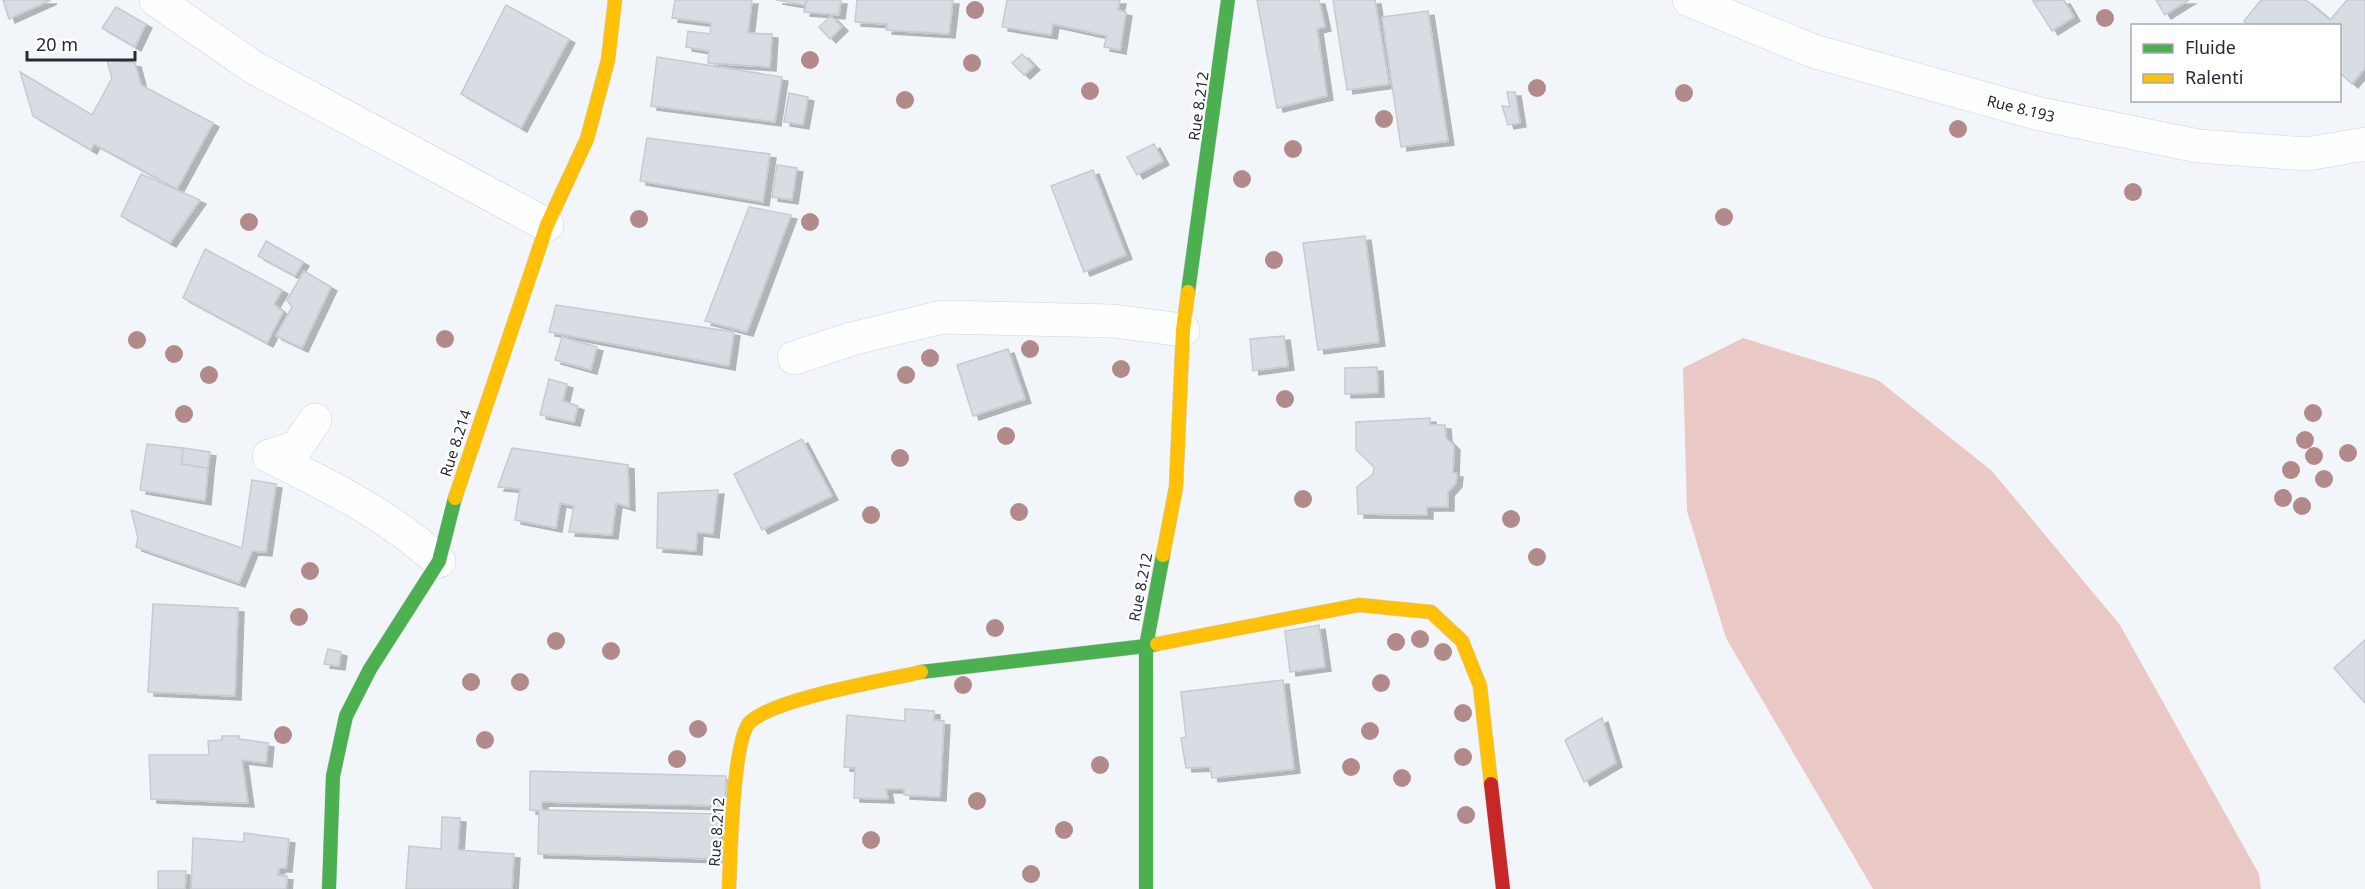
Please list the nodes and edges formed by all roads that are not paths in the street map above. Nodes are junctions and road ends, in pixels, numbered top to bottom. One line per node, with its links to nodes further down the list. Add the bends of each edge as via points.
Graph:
1 (156, 0): 6 (street, via 253,67)
2 (615, 0): 6 (street, Rue 8.214, via 608,60 587,139)
3 (1228, 0): 7 (street, Rue 8.212)
4 (1689, 0): 5 (street, Rue 8.193, via 1812,51 2040,114 2198,146 2307,154)
5 (2365, 144)
6 (547, 225): 10 (street, Rue 8.214, via 462,473)
7 (1184, 330): 8 (street, via 1102,320 942,317 851,339); 11 (street, Rue 8.212, via 1176,487)
8 (794, 358)
9 (315, 420): 10 (street, via 297,447 269,456 362,503 406,532)
10 (439, 561): 12 (street, Rue 8.214, via 370,669 346,716 333,776)
11 (1146, 646): 13 (street, Rue 8.212, via 928,670 779,705 749,723 740,747); 14 (street); 15 (street, via 1359,605 1431,612 1462,641 1480,686)
12 (328, 889)
13 (729, 889)
14 (1146, 889)
15 (1503, 889)

